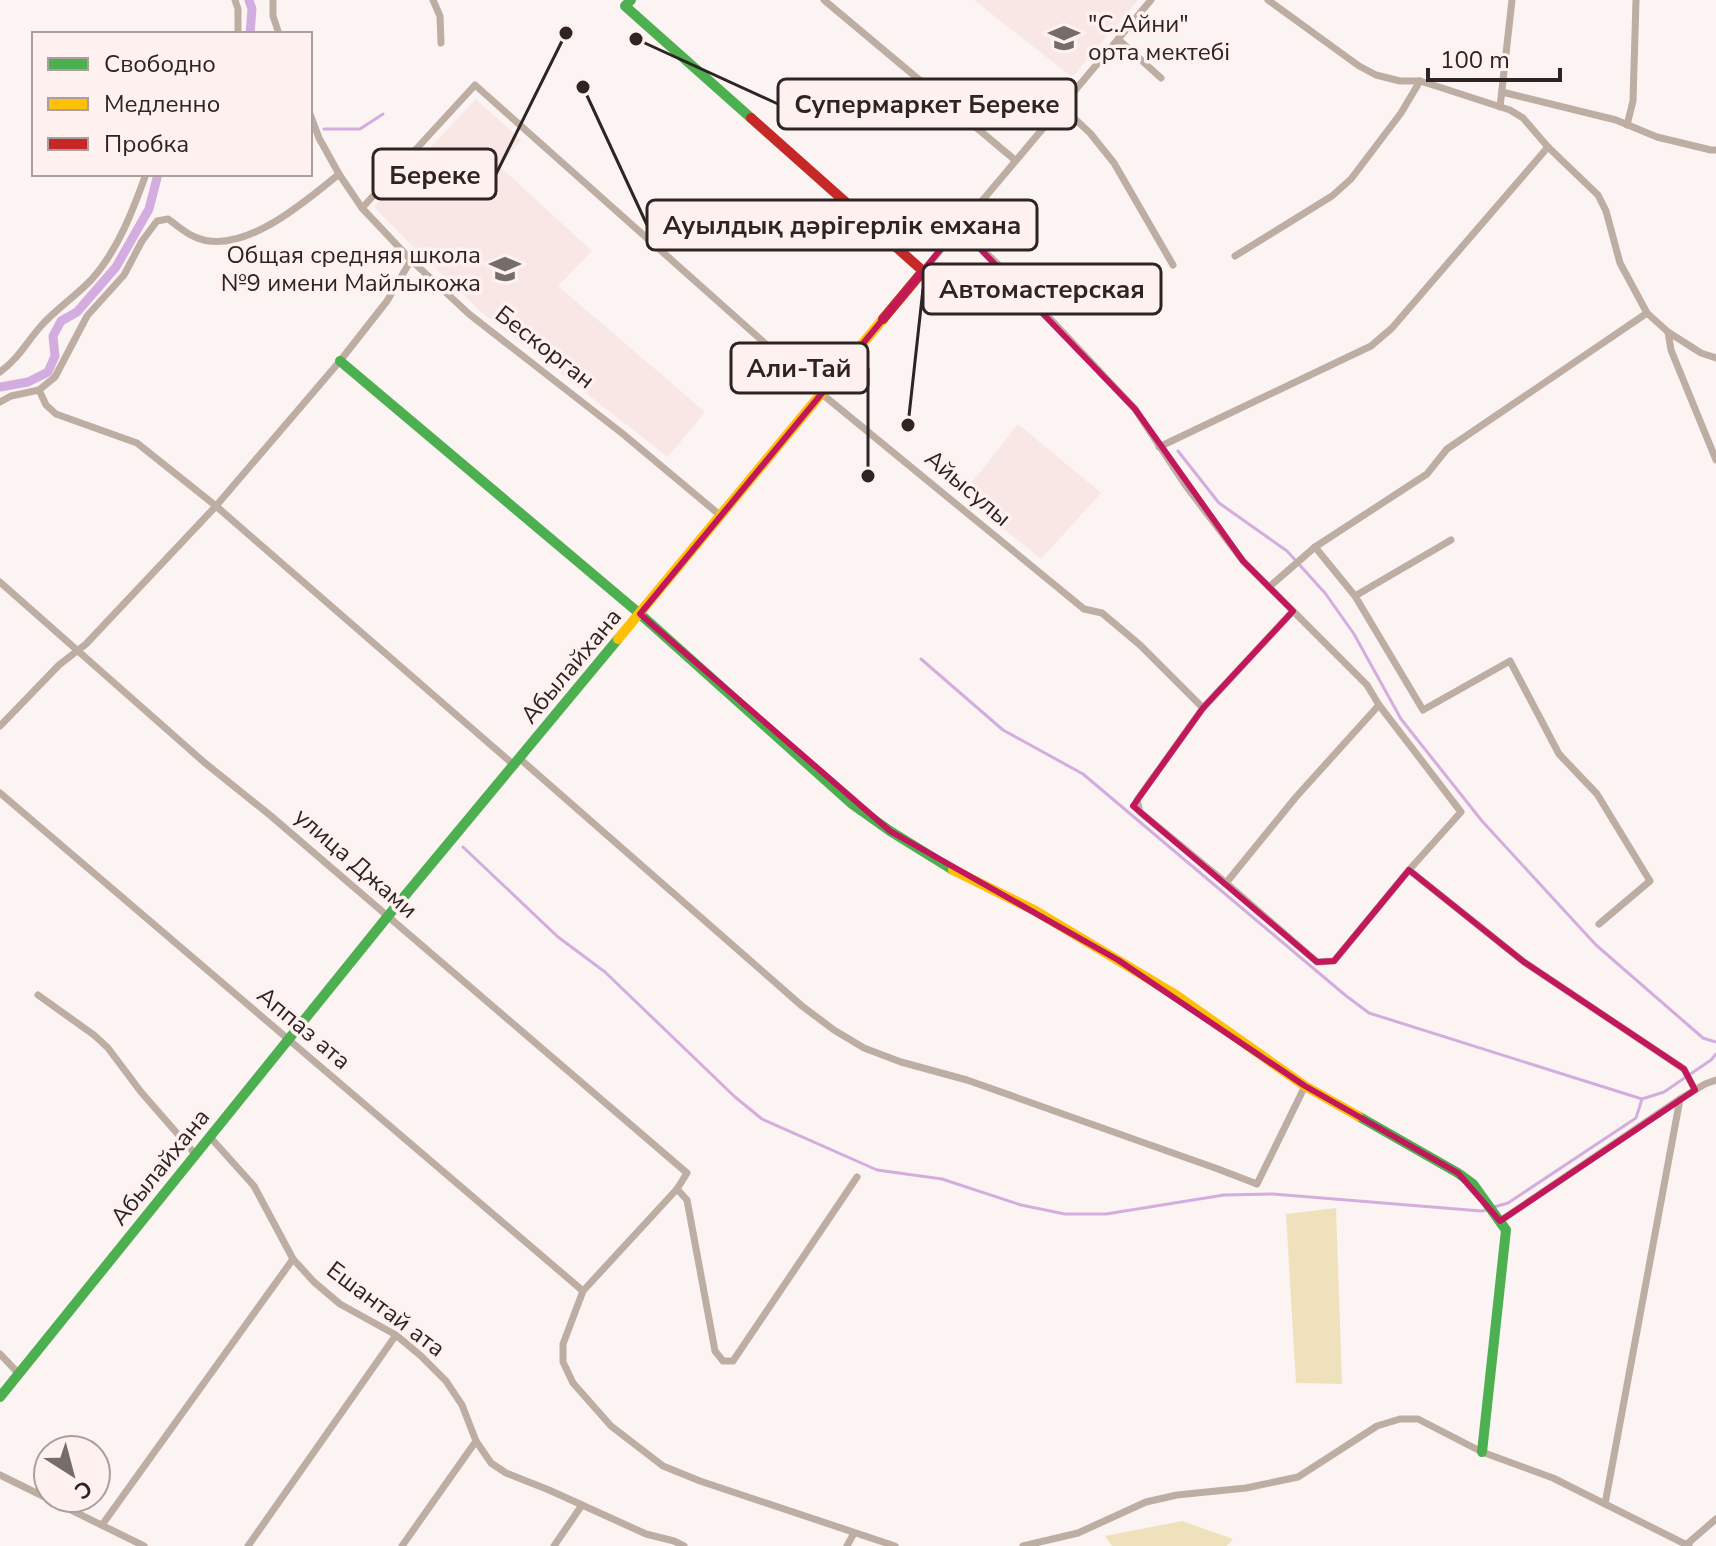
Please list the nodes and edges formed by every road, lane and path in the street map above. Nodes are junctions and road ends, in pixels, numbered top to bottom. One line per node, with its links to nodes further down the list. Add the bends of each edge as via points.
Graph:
1 (235, 0): 10 (street)
2 (273, 0): 11 (street)
3 (433, 0): 13 (street)
4 (824, 0): 23 (street)
5 (1151, 0): 12 (street)
6 (1268, 0): 15 (street, via 1359,66 1400,81)
7 (1512, 0): 16 (street)
8 (1636, 0): 20 (street, via 1633,101)
9 (628, 3): 31 (main road)
10 (238, 32)
11 (278, 32)
12 (1118, 39): 14 (street); 17 (street)
13 (441, 43)
14 (1161, 78)
15 (1420, 81): 18 (street); 28 (street, via 1351,179)
16 (1502, 92): 18 (street); 20 (street)
17 (1061, 106): 23 (street); 30 (street, via 1114,163)
18 (1500, 107): 21 (street, via 1523,118)
19 (312, 119): 24 (street, Бескорган)
20 (1627, 125): 22 (street)
21 (1548, 147): 32 (street, via 1598,195 1620,263); 40 (street, via 1371,346)
22 (1716, 150)
23 (1015, 160): 27 (street)
24 (339, 174): 26 (street, Бескорган); 37 (street, via 294,211 247,236 216,242 196,238 168,219 157,221 124,275 87,316 55,377)
25 (145, 176): 36 (street, via 134,209 94,277)
26 (362, 208): 29 (street, Бескорган); 38 (street, Айысулы, via 475,85)
27 (959, 227): 31 (street); 40 (street, via 1135,409)
28 (1235, 256)
29 (411, 260): 35 (street); 43 (street, Бескорган, via 469,314)
30 (1173, 265)
31 (923, 271): 38 (main road, Абылайхана)
32 (1647, 313): 33 (street); 45 (street, via 1447,449 1427,474)
33 (1668, 332): 34 (street); 41 (street)
34 (1716, 358)
35 (340, 361): 42 (street); 50 (main road)
36 (0, 372)
37 (39, 390): 39 (street); 42 (street, via 56,414 137,443)
38 (822, 394): 43 (main road, Абылайхана); 53 (street, Айысулы, via 1084,609 1102,613)
39 (0, 402)
40 (1159, 447): 47 (street, via 1243,561)
41 (1716, 460)
42 (216, 506): 51 (street); 55 (street)
43 (721, 516): 50 (main road, Абылайхана)
44 (1451, 540): 48 (street)
45 (1315, 547): 47 (street); 48 (street)
46 (0, 582): 51 (street, улица Джами)
47 (1269, 587): 49 (street)
48 (1355, 596): 60 (street, via 1423,710 1510,661 1559,754 1597,794 1650,881)
49 (1293, 611): 52 (street, via 1367,685); 53 (street)
50 (640, 614): 55 (main road, Абылайхана); 64 (main road, via 852,804 890,831 1176,995)
51 (78, 650): 54 (street); 59 (street, улица Джами)
52 (1379, 705): 57 (street, via 1461,812); 58 (street)
53 (1203, 708): 58 (street, via 1137,800 1140,812)
54 (0, 726)
55 (517, 761): 59 (main road, Абылайхана); 64 (street, via 802,1006 864,1048 1257,1184)
56 (0, 793): 62 (street, Аппаз ата)
57 (1409, 870): 58 (street, via 1334,961 1317,962); 65 (street, via 1524,962 1684,1069)
58 (1226, 883)
59 (388, 916): 62 (main road, Абылайхана); 70 (street, улица Джами, via 687,1173)
60 (1599, 924)
61 (38, 995): 68 (street, via 108,1048)
62 (288, 1041): 67 (main road, Абылайхана); 73 (street, Аппаз ата)
63 (1716, 1080): 65 (street)
64 (1305, 1086): 71 (main road, via 1473,1184)
65 (1695, 1090): 66 (street)
66 (1680, 1099): 71 (street); 81 (street)
67 (210, 1137): 68 (main road, Абылайхана); 72 (street, Ешантай ата, via 254,1186)
68 (196, 1155): 76 (main road, Абылайхана)
69 (857, 1177): 70 (street, via 733,1361 723,1361 715,1351 687,1200)
70 (677, 1189): 73 (street)
71 (1500, 1221): 79 (main road, via 1506,1230)
72 (293, 1259): 74 (street, Ешантай ата, via 340,1304); 84 (street)
73 (583, 1291): 85 (street, via 563,1344 563,1362 573,1383 611,1426 663,1466)
74 (396, 1335): 78 (street, Ешантай ата, via 446,1381); 88 (street)
75 (0, 1354): 76 (street)
76 (19, 1374): 77 (main road, Абылайхана)
77 (0, 1397)
78 (476, 1441): 82 (street, Ешантай ата, via 491,1463 506,1473); 89 (street)
79 (1482, 1452): 81 (street); 94 (street, via 1418,1419 1400,1419 1377,1426 1298,1477 1146,1502 1078,1533)
80 (0, 1475): 84 (street)
81 (1605, 1504): 87 (street)
82 (582, 1505): 90 (street); 91 (street, Ешантай ата)
83 (1716, 1519): 87 (street)
84 (102, 1525): 86 (street)
85 (854, 1533): 92 (street); 93 (street)
86 (141, 1545)
87 (1688, 1545)
88 (248, 1546)
89 (402, 1546)
90 (554, 1546)
91 (684, 1546)
92 (847, 1546)
93 (895, 1546)
94 (1023, 1546)

